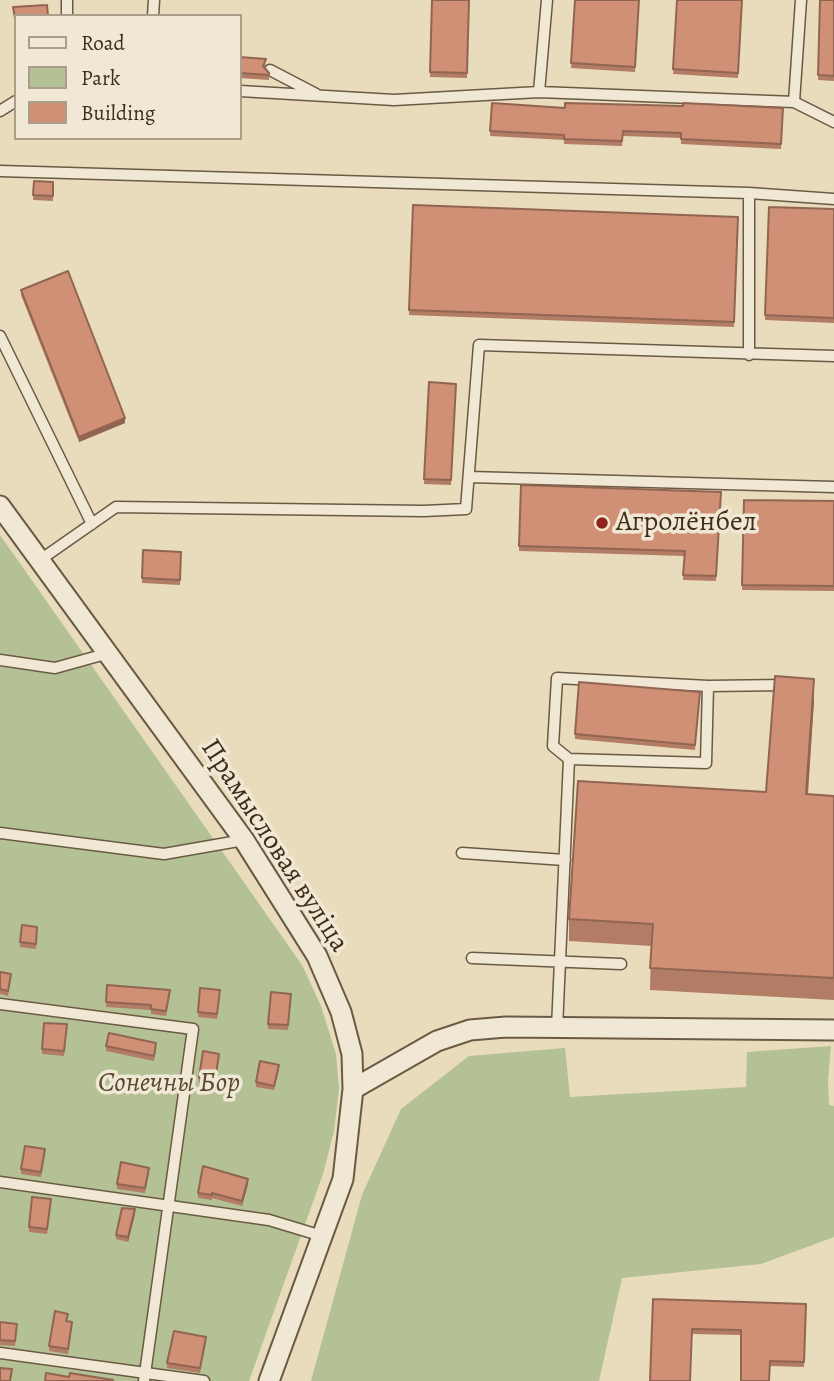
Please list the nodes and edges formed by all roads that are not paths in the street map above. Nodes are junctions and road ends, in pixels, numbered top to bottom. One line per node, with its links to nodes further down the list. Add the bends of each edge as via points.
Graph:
1 (547, 0): 5 (lane)
2 (801, 0): 7 (lane)
3 (270, 70): 6 (lane)
4 (242, 91): 6 (lane)
5 (539, 92): 6 (lane, via 394,100); 7 (lane)
6 (320, 96)
7 (794, 102): 8 (lane)
8 (834, 122)
9 (0, 172): 10 (lane)
10 (749, 193): 11 (lane); 13 (lane)
11 (834, 198)
12 (0, 336): 18 (lane)
13 (748, 355): 14 (lane); 15 (lane, via 479,345)
14 (834, 356)
15 (469, 477): 16 (lane); 18 (lane, via 466,509 116,507)
16 (834, 487)
17 (0, 506): 19 (street, Прамысловая вуліца)
18 (92, 524): 19 (lane)
19 (40, 560): 20 (street, Прамысловая вуліца)
20 (109, 653): 21 (lane, via 55,668); 26 (street, Прамысловая вуліца)
21 (0, 660)
22 (797, 685): 23 (lane)
23 (708, 686): 24 (lane, via 706,763); 24 (lane, via 557,678 554,746)
24 (569, 759): 28 (lane)
25 (0, 833): 26 (lane, via 164,854)
26 (244, 840): 35 (street, Прамысловая вуліца, via 317,956 344,1023 352,1054)
27 (462, 853): 28 (lane)
28 (565, 860): 30 (lane)
29 (472, 958): 30 (lane)
30 (561, 962): 31 (lane); 33 (lane)
31 (621, 964)
32 (0, 1004): 37 (lane, via 193,1030)
33 (557, 1028): 34 (street); 35 (street, via 470,1030 438,1041)
34 (834, 1030)
35 (353, 1089): 38 (street, Прамысловая вуліца, via 343,1179)
36 (0, 1182): 37 (lane)
37 (168, 1206): 38 (lane, via 269,1220); 40 (lane)
38 (322, 1236): 42 (street, Прамысловая вуліца)
39 (0, 1353): 40 (lane)
40 (144, 1377): 41 (lane)
41 (205, 1381)
42 (270, 1381)

